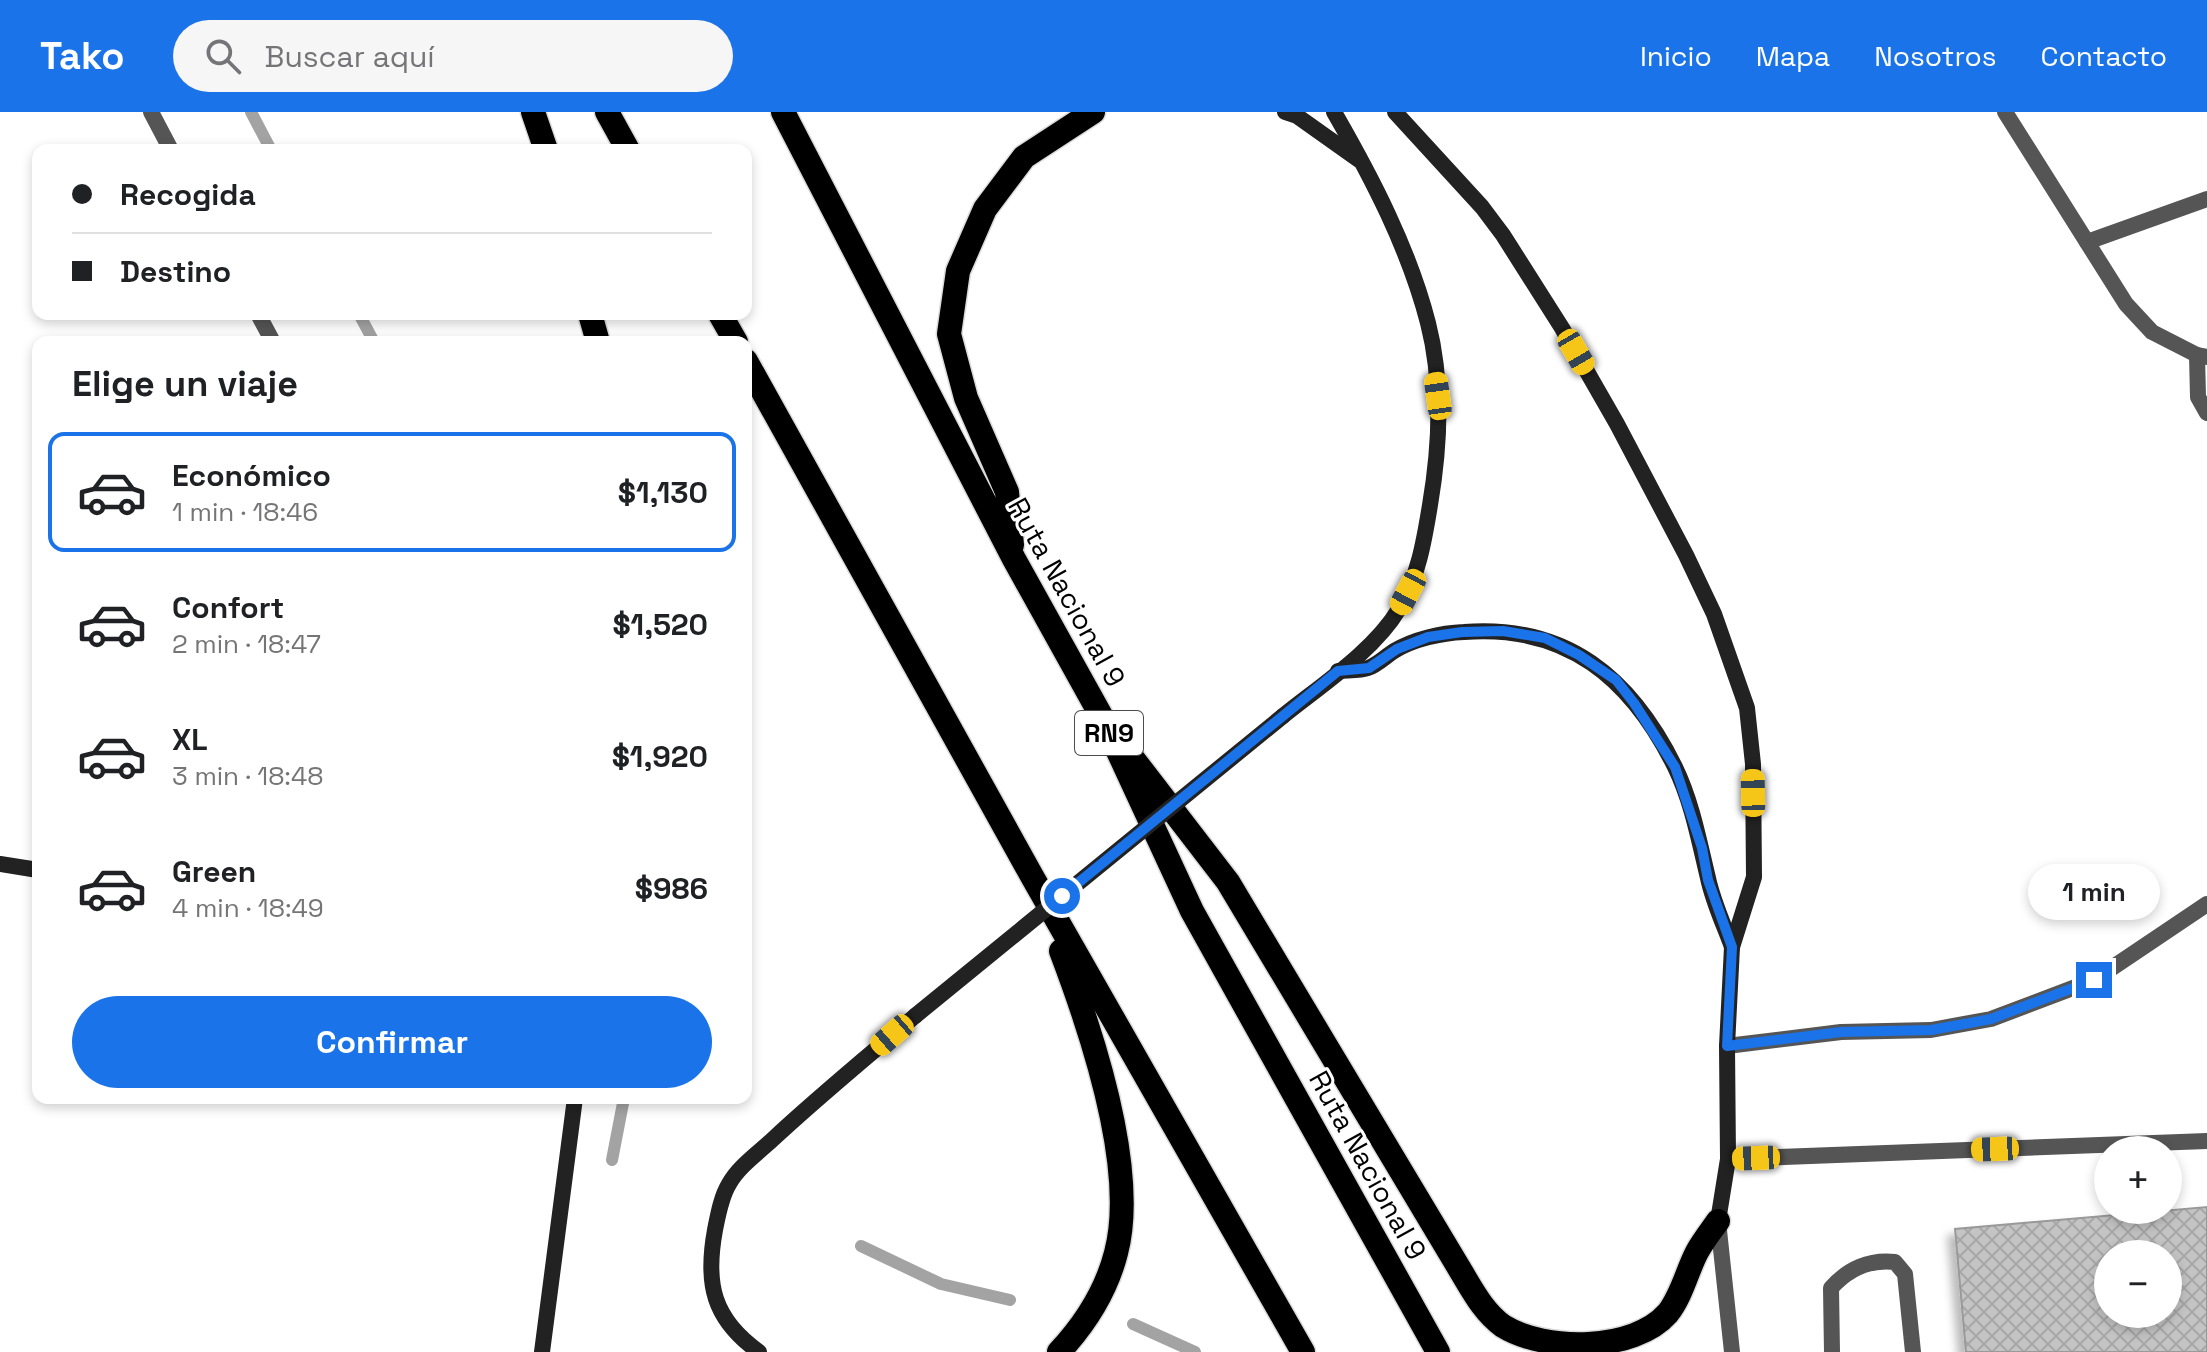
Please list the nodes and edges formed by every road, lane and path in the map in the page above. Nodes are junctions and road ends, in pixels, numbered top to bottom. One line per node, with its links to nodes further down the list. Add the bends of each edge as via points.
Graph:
1 (151, 112): 10 (street)
2 (533, 112): 11 (highway)
3 (607, 112): 12 (highway)
4 (783, 112): 19 (highway, Ruta Nacional 9 / RN9)
5 (1093, 112): 19 (highway, via 1024,157 985,209 958,271 949,334 966,398 1007,492)
6 (1285, 112): 13 (main road)
7 (1334, 112): 13 (main road)
8 (1395, 112): 26 (main road, via 1482,207 1511,247 1617,424 1714,614 1747,708 1753,764 1754,877)
9 (2005, 112): 15 (street)
10 (168, 144)
11 (544, 144)
12 (625, 144)
13 (1364, 164): 20 (main road, via 1395,229 1428,324 1438,396 1435,473 1421,557 1408,592 1379,633)
14 (2207, 199): 15 (street)
15 (2087, 242): 16 (street, via 2126,304 2152,332)
16 (2202, 356): 18 (street, via 2198,397)
17 (752, 372): 24 (highway)
18 (2207, 413)
19 (1014, 559): 21 (highway, Ruta Nacional 9 / RN9)
20 (1338, 671): 26 (main road, via 1369,668 1428,637 1503,631 1545,638 1616,680 1675,767); 34 (main road, bridge, via 915,1016 730,1182 710,1258 711,1283 719,1310 739,1337)
21 (1104, 721): 31 (highway, via 1228,882 1485,1311 1505,1328 1554,1346 1613,1345 1640,1334 1667,1314); 36 (highway, Ruta Nacional 9 / RN9, via 1192,911)
22 (0, 864): 23 (main road)
23 (32, 869)
24 (1033, 878): 32 (highway); 35 (highway, via 1105,1082 1120,1174 1116,1252 1099,1300)
25 (2207, 904): 27 (street, via 2094,980 1991,1019 1931,1030 1841,1032)
26 (1732, 947): 27 (main road)
27 (1727, 1046): 30 (main road)
28 (574, 1104): 33 (main road)
29 (2207, 1141): 30 (street)
30 (1728, 1159): 31 (main road)
31 (1718, 1221): 37 (street)
32 (1301, 1349)
33 (542, 1352)
34 (759, 1352)
35 (1059, 1352)
36 (1438, 1352)
37 (1732, 1352)
38 (1832, 1352): 39 (street, via 1831,1288 1843,1275 1878,1260 1895,1262 1905,1274)
39 (1913, 1352)

